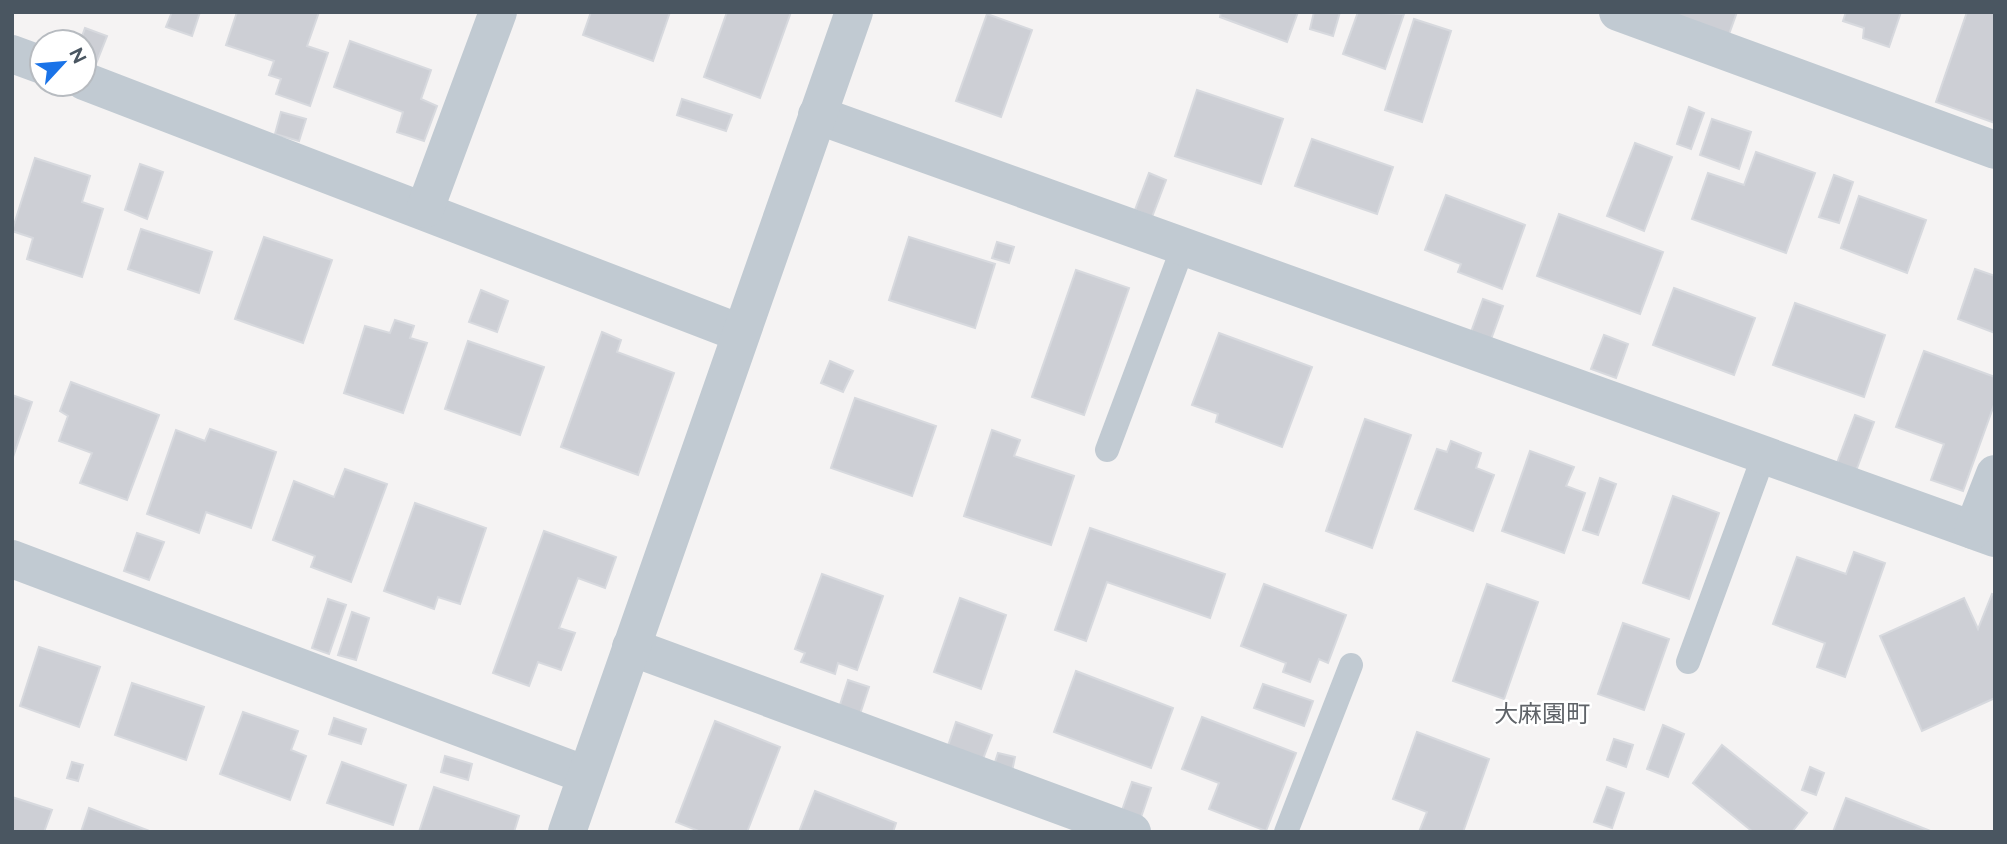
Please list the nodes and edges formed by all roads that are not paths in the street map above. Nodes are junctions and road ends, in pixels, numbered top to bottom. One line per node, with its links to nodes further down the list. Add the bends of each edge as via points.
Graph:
1 (498, 12): 7 (street)
2 (854, 12): 5 (street)
3 (1618, 12): 6 (street)
4 (98, 86): 7 (street)
5 (817, 116): 8 (street); 9 (street)
6 (1995, 150)
7 (425, 209): 9 (street)
8 (1183, 247): 10 (lane); 11 (street)
9 (740, 333): 15 (street)
10 (1107, 450)
11 (1764, 455): 13 (street); 16 (lane)
12 (1995, 474): 13 (street)
13 (1984, 534)
14 (12, 559): 18 (street)
15 (631, 647): 18 (street); 20 (street)
16 (1688, 662)
17 (1351, 665): 21 (lane)
18 (586, 775): 19 (street)
19 (567, 832)
20 (1132, 832)
21 (1286, 832)

